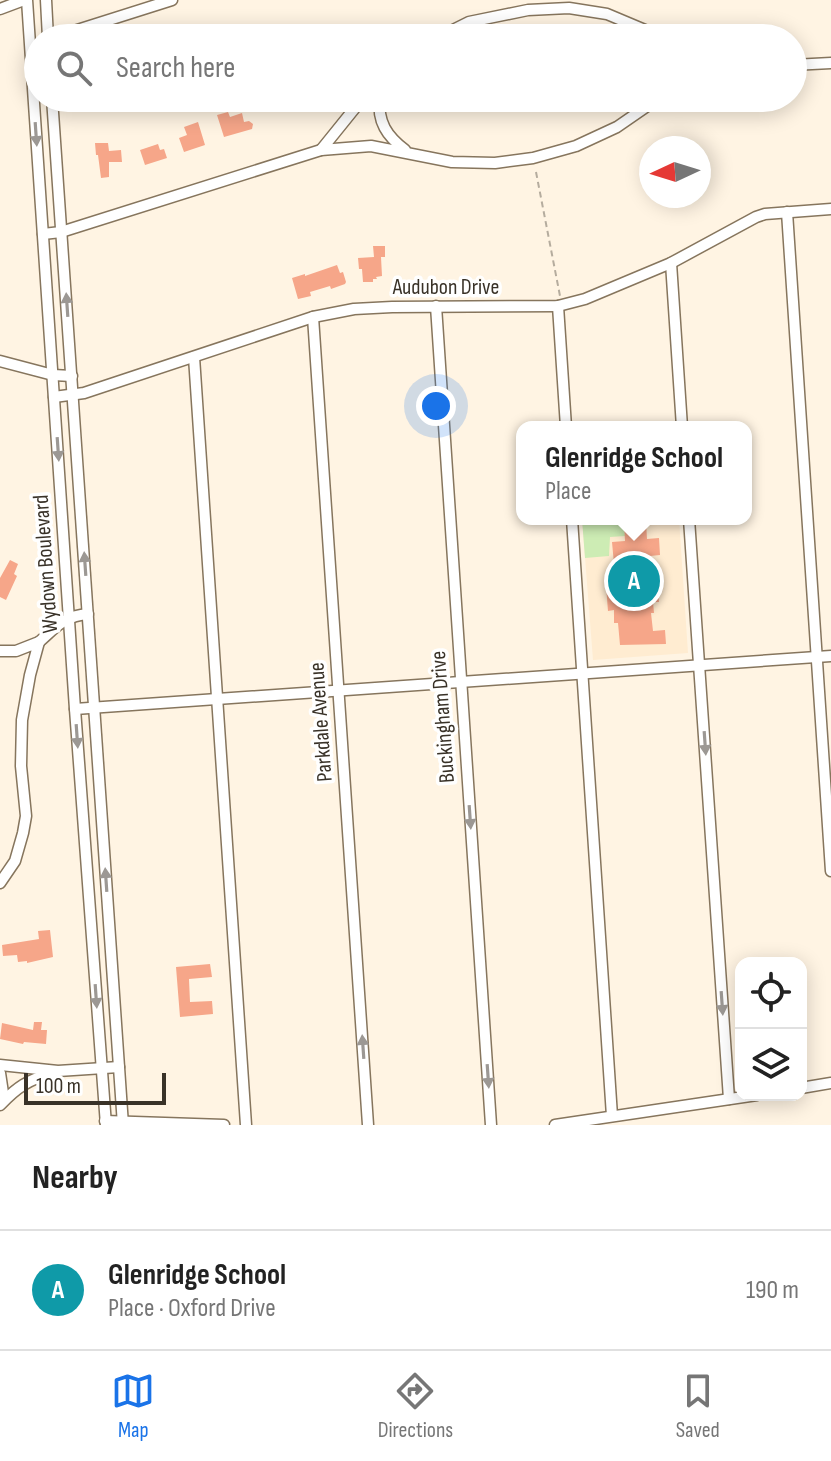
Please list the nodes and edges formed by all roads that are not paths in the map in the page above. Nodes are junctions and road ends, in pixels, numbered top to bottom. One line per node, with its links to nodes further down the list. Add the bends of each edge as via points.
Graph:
1 (25, 0): 4 (street); 5 (street, Wydown Boulevard)
2 (46, 0): 6 (street)
3 (172, 0): 7 (street)
4 (0, 9)
5 (30, 24)
6 (49, 24)
7 (95, 24)
8 (465, 24): 9 (street, via 528,10 569,8 607,14)
9 (627, 24)
10 (831, 63): 11 (street)
11 (807, 64)
12 (37, 112): 22 (street, Wydown Boulevard, one-way to 22)
13 (53, 112): 21 (street, Wydown Boulevard)
14 (352, 112): 17 (street)
15 (380, 112): 18 (street, via 390,139)
16 (638, 112): 18 (street, via 576,146 533,158 452,162)
17 (321, 150): 18 (street, via 371,146); 21 (street)
18 (409, 153)
19 (830, 207): 20 (street, Audubon Drive)
20 (787, 212): 23 (street, Audubon Drive, via 756,217); 42 (street)
21 (61, 232): 22 (street); 30 (street, Wydown Boulevard, one-way to 21)
22 (43, 234): 29 (street, Wydown Boulevard)
23 (671, 263): 25 (street, Audubon Drive); 34 (street)
24 (436, 306): 25 (street, Audubon Drive); 26 (street, Audubon Drive, via 354,309); 45 (street, Buckingham Drive)
25 (560, 306): 33 (street)
26 (313, 317): 27 (street, Audubon Drive); 46 (street, Parkdale Avenue)
27 (194, 357): 31 (street, Audubon Drive); 47 (street)
28 (0, 361): 29 (street)
29 (53, 375): 30 (street); 32 (street, Wydown Boulevard)
30 (72, 376): 31 (street, Wydown Boulevard)
31 (73, 395): 32 (street, Audubon Drive); 37 (street, Wydown Boulevard, one-way to 31)
32 (54, 397): 38 (street, Wydown Boulevard, one-way to 38)
33 (566, 421)
34 (682, 421)
35 (572, 525): 44 (street)
36 (689, 525): 43 (street)
37 (88, 614): 38 (street); 48 (street, Wydown Boulevard)
38 (69, 617): 39 (street); 49 (street, Wydown Boulevard)
39 (39, 642): 40 (street); 51 (street, via 22,720 26,816 15,861)
40 (0, 651)
41 (831, 656): 42 (street)
42 (816, 657): 43 (street); 50 (street)
43 (700, 665): 44 (street); 60 (street, one-way to 60)
44 (582, 674): 45 (street); 62 (street)
45 (461, 683): 46 (street); 68 (street, Buckingham Drive, one-way to 68)
46 (340, 691): 47 (street); 67 (street, Parkdale Avenue, one-way to 46)
47 (218, 700): 48 (street); 66 (street)
48 (94, 707): 49 (street); 53 (street, Wydown Boulevard, one-way to 48)
49 (75, 709): 54 (street, Wydown Boulevard, one-way to 54)
50 (831, 871)
51 (0, 883)
52 (0, 1065): 55 (street)
53 (119, 1067): 54 (street); 64 (street, Wydown Boulevard)
54 (101, 1068): 55 (street); 63 (street, Wydown Boulevard)
55 (58, 1071): 61 (street, via 32,1079)
56 (0, 1073): 61 (street)
57 (831, 1083): 58 (street)
58 (807, 1087)
59 (735, 1098): 60 (street)
60 (729, 1099): 62 (street)
61 (0, 1103)
62 (612, 1116): 69 (street)
63 (106, 1123): 64 (street)
64 (123, 1123): 65 (street)
65 (224, 1125)
66 (246, 1125)
67 (368, 1125)
68 (491, 1125)
69 (555, 1125)

